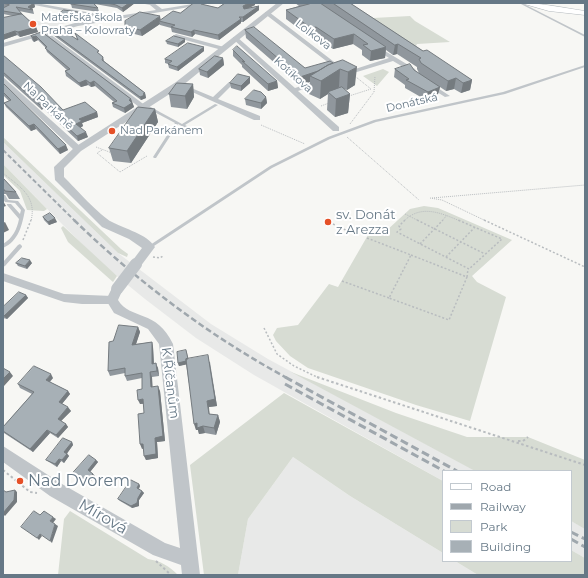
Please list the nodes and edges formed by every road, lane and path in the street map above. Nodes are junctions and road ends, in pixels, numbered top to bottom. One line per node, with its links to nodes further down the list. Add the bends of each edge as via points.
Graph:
1 (27, 3): 10 (street)
2 (143, 3): 7 (street, via 152,4)
3 (210, 3): 7 (street)
4 (281, 3): 8 (street)
5 (520, 3): 13 (lane)
6 (525, 3): 9 (main road)
7 (160, 10): 10 (street)
8 (267, 13): 14 (street); 20 (street, Lolkova)
9 (585, 13)
10 (107, 18): 11 (street)
11 (44, 33): 16 (street); 32 (street)
12 (176, 36): 17 (street)
13 (585, 36)
14 (235, 38): 17 (street); 27 (street, Kotíkova)
15 (367, 41): 18 (street)
16 (3, 45)
17 (222, 48): 26 (street)
18 (393, 59): 20 (street); 28 (street, via 413,70 414,74)
19 (585, 66): 37 (lane, Donátská, via 526,86)
20 (348, 73): 21 (street); 29 (path, via 371,88)
21 (338, 76)
22 (375, 76): 37 (path, via 374,92)
23 (331, 78): 27 (street)
24 (3, 79): 41 (street, Na Parkáně)
25 (231, 83): 30 (street)
26 (179, 84): 30 (street); 32 (street)
27 (293, 91): 33 (street, Kotíkova)
28 (447, 96)
29 (344, 98)
30 (215, 102): 34 (street); 36 (lane)
31 (331, 102): 33 (path)
32 (144, 107): 35 (lane); 39 (street)
33 (313, 108): 37 (street, Kotíkova)
34 (257, 118): 40 (path, via 255,122)
35 (177, 122): 36 (lane); 45 (lane)
36 (183, 125): 38 (lane)
37 (341, 131): 40 (lane, Donátská); 48 (path)
38 (199, 134)
39 (88, 143): 41 (street); 42 (path)
40 (311, 146): 63 (lane, Donátská, via 257,176)
41 (78, 149): 63 (street, via 59,167 59,178 106,224 133,236)
42 (102, 150): 43 (path); 44 (path, via 97,153 120,172)
43 (117, 153)
44 (147, 156)
45 (155, 157)
46 (585, 185): 68 (path, via 430,198 442,200)
47 (3, 196): 53 (lane, via 7,201 16,202 23,210)
48 (419, 200)
49 (9, 205): 53 (lane)
50 (405, 214): 52 (path)
51 (447, 215): 52 (path, via 426,210); 55 (path); 56 (path)
52 (409, 216): 56 (path); 60 (path, via 397,232)
53 (21, 218): 61 (lane, via 14,238)
54 (333, 224): 57 (path)
55 (475, 227): 59 (path); 64 (path, via 502,239)
56 (434, 228): 59 (path); 60 (path)
57 (352, 233)
58 (367, 238): 65 (path)
59 (461, 242): 64 (path); 66 (path)
60 (420, 244): 66 (path)
61 (3, 246)
62 (20, 246): 67 (lane)
63 (149, 247): 73 (street, bridge)
64 (485, 254): 69 (path)
65 (411, 255): 71 (path); 74 (path)
66 (446, 257): 69 (path)
67 (3, 265)
68 (585, 267)
69 (469, 269): 71 (path)
70 (3, 277): 73 (street, via 64,298 82,300)
71 (467, 277): 74 (path, via 449,320)
72 (342, 281): 74 (path)
73 (114, 295): 80 (street, K Říčanům, via 118,310 156,327 164,337)
74 (388, 298)
75 (264, 328): 77 (path, via 277,354 294,366 323,380)
76 (528, 437): 77 (path)
77 (516, 442): 79 (path)
78 (3, 453): 80 (street, Mírová, via 56,490 159,549 176,556)
79 (585, 465)
80 (189, 557): 83 (street, K Říčanům)
81 (153, 558): 82 (path)
82 (171, 575)
83 (191, 575)

